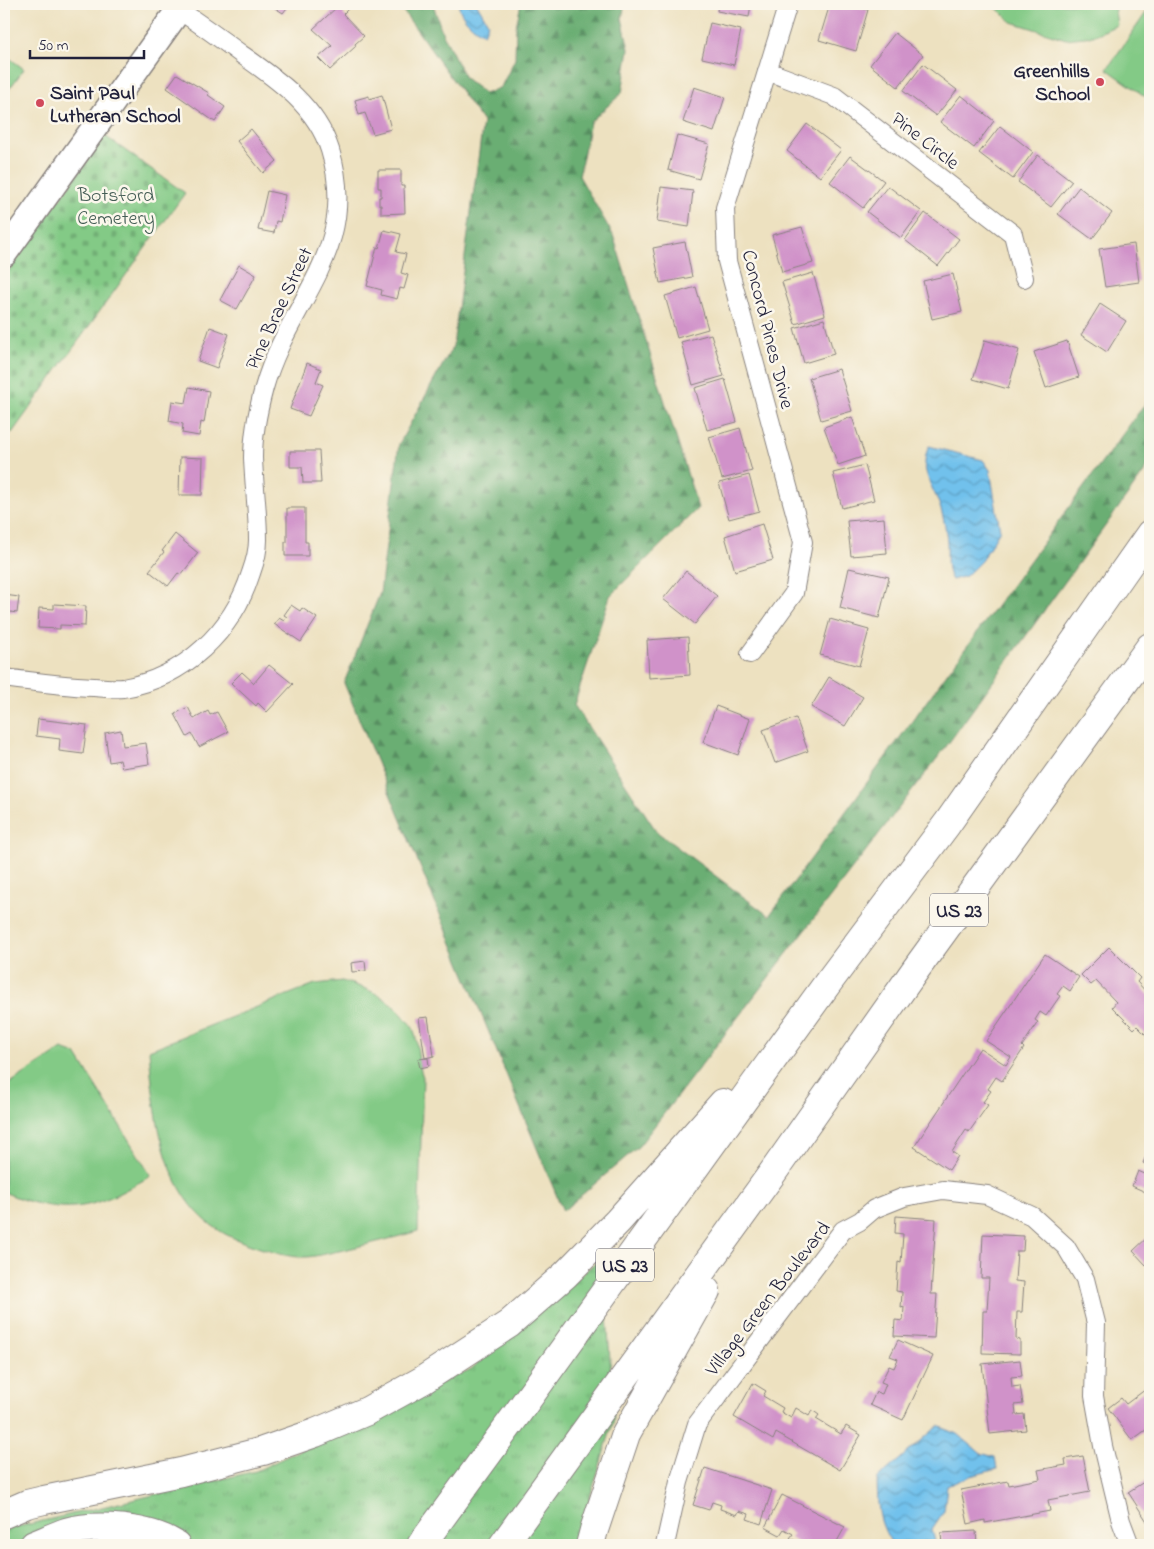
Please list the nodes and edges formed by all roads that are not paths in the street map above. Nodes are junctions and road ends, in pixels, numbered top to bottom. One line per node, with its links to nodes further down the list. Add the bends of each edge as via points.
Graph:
1 (788, 4): 3 (street, Concord Pines Drive)
2 (181, 7): 4 (street); 9 (street, Pine Brae Street, via 274,77 310,110 330,150 336,176 337,220 331,244 322,268 281,344 260,404 253,456 258,542 254,562 248,584 225,626 190,660 166,675 120,688)
3 (768, 71): 5 (street, Pine Circle, via 834,96 1013,234); 8 (street, Concord Pines Drive, via 725,208 727,261 803,542 794,593)
4 (4, 254)
5 (1024, 278)
6 (1150, 534): 10 (highway, US 23, via 947,824)
7 (1150, 647): 11 (highway, US 23, via 910,977)
8 (750, 654)
9 (4, 678)
10 (827, 984): 12 (highway, via 618,1221 565,1275 508,1324 438,1370 367,1411 263,1452 27,1504); 15 (highway, US 23)
11 (771, 1175): 16 (highway, US 23); 17 (highway, via 626,1434)
12 (4, 1514)
13 (34, 1545): 14 (highway, via 68,1532 104,1527 143,1532)
14 (176, 1545)
15 (421, 1545)
16 (503, 1545)
17 (590, 1545)
18 (665, 1545): 19 (street, Village Green Boulevard, via 696,1424 843,1230 874,1209 904,1197 943,1190 987,1195 1032,1216 1066,1246 1085,1279 1096,1323 1094,1396 1121,1521)
19 (1130, 1545)

